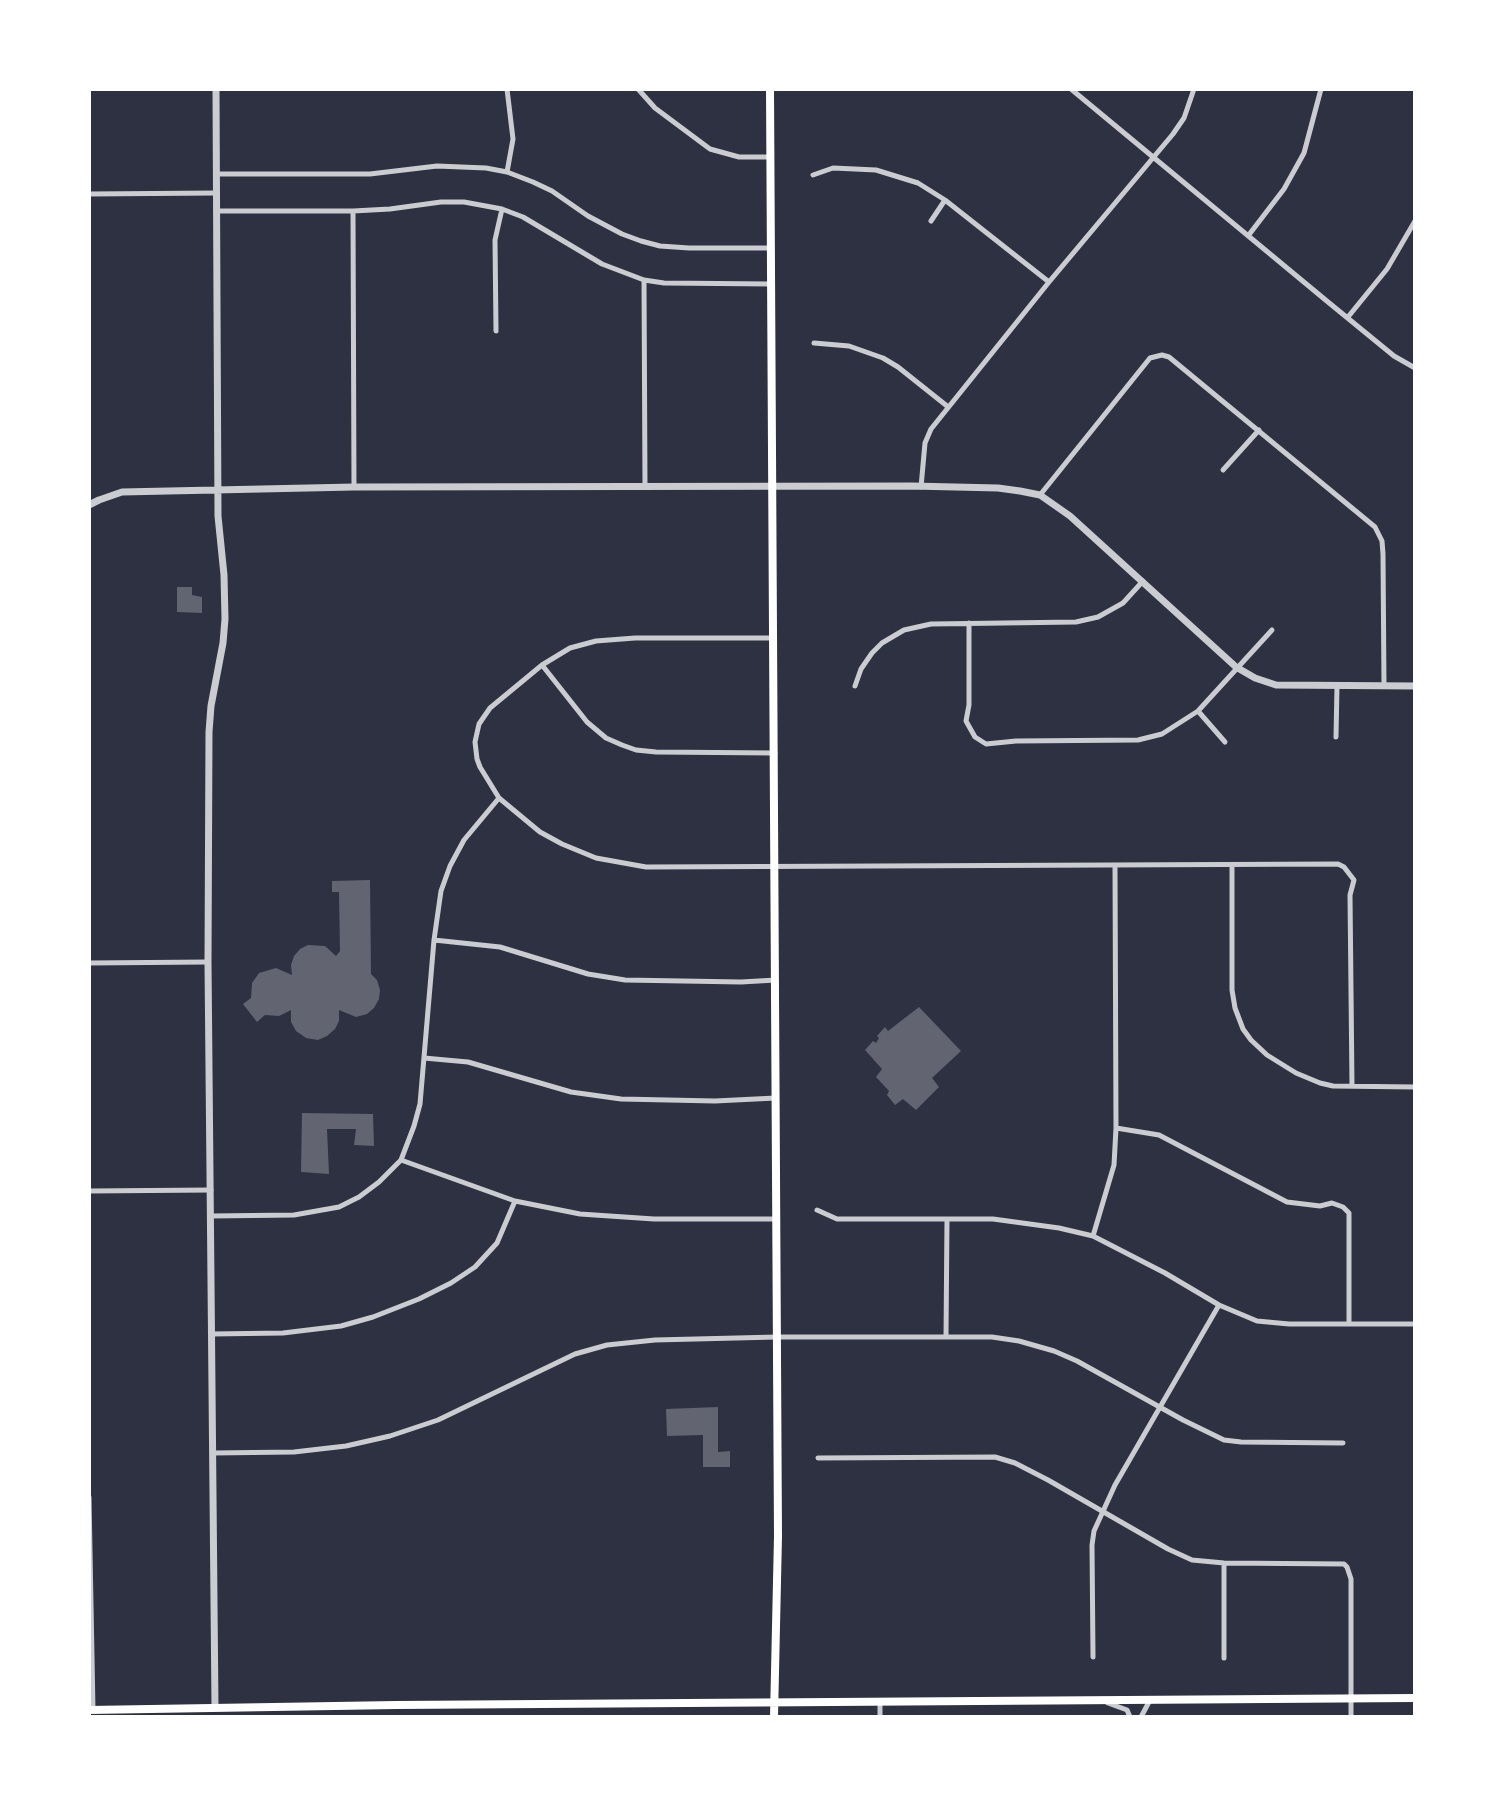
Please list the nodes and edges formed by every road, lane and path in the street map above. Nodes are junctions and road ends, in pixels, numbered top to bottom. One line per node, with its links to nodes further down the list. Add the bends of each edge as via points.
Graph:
1 (216, 89): 11 (street)
2 (507, 89): 10 (street, via 513,139)
3 (638, 89): 8 (street, via 654,108 710,149 739,157)
4 (771, 89): 8 (main road)
5 (1071, 89): 9 (street)
6 (1194, 89): 9 (street, via 1184,118)
7 (1321, 89): 21 (street, via 1304,153 1284,189)
8 (771, 158): 22 (main road)
9 (1154, 158): 21 (street); 24 (street)
10 (507, 172): 11 (street, via 437,166 370,174); 22 (street, via 552,191 588,216 641,241 660,246)
11 (216, 174): 13 (street)
12 (813, 175): 15 (street, via 833,168 876,170 910,179)
13 (216, 193): 14 (street); 17 (street)
14 (89, 194)
15 (946, 200): 20 (street); 24 (street)
16 (502, 209): 18 (street, via 440,202); 23 (street, via 602,264); 27 (street, via 495,240)
17 (216, 211): 18 (street); 37 (street)
18 (352, 211): 33 (street)
19 (1415, 220): 26 (street, via 1387,269)
20 (931, 221)
21 (1248, 236): 26 (street)
22 (771, 248): 25 (main road)
23 (644, 280): 25 (street); 34 (street)
24 (1049, 282): 30 (street)
25 (771, 284): 35 (main road)
26 (1348, 317): 29 (street)
27 (496, 331)
28 (814, 343): 30 (street, via 849,346 883,358)
29 (1415, 368)
30 (947, 406): 36 (street, via 925,443)
31 (1259, 430): 32 (street); 38 (street, via 1175,360 1162,355 1150,358); 48 (street, via 1375,527 1382,541)
32 (1223, 470)
33 (354, 487): 34 (street); 37 (street)
34 (645, 487): 35 (street)
35 (773, 487): 36 (street); 43 (main road)
36 (921, 487): 38 (street, via 998,488)
37 (219, 491): 39 (street, via 122,492); 59 (street, via 225,619 209,732)
38 (1040, 495): 40 (street)
39 (89, 505)
40 (1143, 581): 41 (street, via 1123,603 1098,617 1076,622); 45 (street)
41 (969, 623): 46 (street, via 904,630 872,653); 50 (street, via 966,721 975,737 986,744 1139,740 1162,734)
42 (1272, 630): 45 (street)
43 (774, 638): 44 (street, via 596,641 570,648); 53 (main road)
44 (541, 665): 53 (street, via 587,722 622,745 656,752); 54 (street, via 489,708 479,724 477,759)
45 (1236, 667): 47 (street, via 1276,685); 50 (street)
46 (855, 686)
47 (1337, 686): 48 (street); 51 (street)
48 (1384, 686): 49 (street)
49 (1415, 686)
50 (1198, 711): 52 (street)
51 (1336, 737)
52 (1225, 742)
53 (775, 752): 57 (main road)
54 (499, 797): 57 (street, via 540,832 596,858 646,867); 58 (street, via 464,840 450,866)
55 (1115, 866): 56 (street); 57 (street); 66 (street)
56 (1232, 866): 63 (street, via 1232,990 1243,1029 1267,1055 1296,1073 1320,1083); 63 (street, via 1338,864 1354,880 1350,895)
57 (774, 867): 61 (main road)
58 (434, 940): 61 (street, via 500,947 588,974 625,980); 62 (street)
59 (208, 962): 60 (street); 68 (street)
60 (89, 963)
61 (776, 980): 65 (main road)
62 (424, 1058): 65 (street, via 468,1062 571,1091 621,1099); 67 (street, via 420,1104)
63 (1352, 1086): 64 (street)
64 (1415, 1087)
65 (776, 1098): 73 (main road)
66 (1116, 1128): 75 (street, via 1114,1165); 77 (street, via 1159,1135 1287,1202 1343,1207 1349,1213)
67 (401, 1160): 70 (street); 72 (street, via 379,1182 339,1207 294,1215)
68 (211, 1190): 69 (street); 72 (street)
69 (89, 1191)
70 (515, 1201): 73 (street, via 599,1216); 79 (street, via 496,1243 475,1267 419,1299 341,1326)
71 (817, 1210): 74 (street, via 837,1219)
72 (211, 1216): 79 (street)
73 (777, 1219): 80 (main road)
74 (947, 1219): 75 (street, via 1030,1222); 81 (street)
75 (1093, 1236): 76 (street)
76 (1219, 1305): 77 (street, via 1257,1321); 82 (street)
77 (1349, 1324): 78 (street)
78 (1415, 1324)
79 (212, 1334): 84 (street)
80 (777, 1337): 81 (street); 84 (street, via 607,1345 575,1354 438,1420 390,1437 294,1452); 96 (main road)
81 (946, 1337): 82 (street, via 992,1337 1054,1350)
82 (1160, 1406): 83 (street, via 1224,1440); 87 (street)
83 (1343, 1443)
84 (213, 1453): 98 (street)
85 (818, 1458): 87 (street, via 995,1457)
86 (89, 1497): 89 (street)
87 (1101, 1511): 88 (street, via 1180,1555); 90 (street, via 1092,1545)
88 (1224, 1563): 91 (street); 93 (street, via 1337,1562 1347,1567 1351,1579)
89 (90, 1583): 99 (street)
90 (1093, 1657)
91 (1224, 1658)
92 (1415, 1698): 93 (main road)
93 (1350, 1699): 94 (main road); 104 (street)
94 (1150, 1700): 95 (main road); 103 (street)
95 (1105, 1701): 97 (main road); 102 (street, via 1127,1710)
96 (775, 1703): 97 (main road); 98 (main road); 100 (main road)
97 (880, 1703): 101 (street)
98 (215, 1707): 99 (main road)
99 (91, 1710)
100 (776, 1717)
101 (880, 1717)
102 (1130, 1717)
103 (1141, 1717)
104 (1351, 1717)

